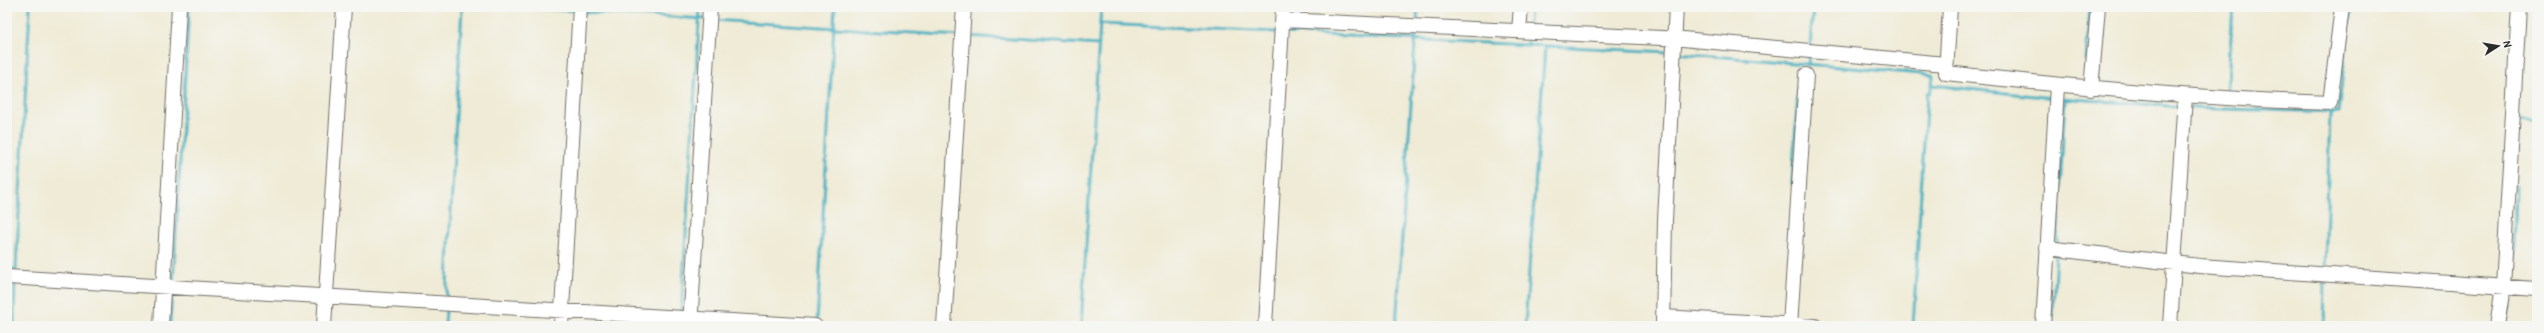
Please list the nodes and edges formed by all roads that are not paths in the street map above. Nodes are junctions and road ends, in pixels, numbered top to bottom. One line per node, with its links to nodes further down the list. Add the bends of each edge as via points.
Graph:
1 (179, 7): 23 (street)
2 (344, 7): 26 (street)
3 (964, 7): 36 (street)
4 (1521, 7): 13 (street)
5 (1676, 7): 14 (street)
6 (1950, 7): 15 (street)
7 (2098, 7): 17 (street)
8 (2342, 7): 19 (street, via 2330,103 2226,100)
9 (2519, 7): 24 (street)
10 (580, 10): 27 (street)
11 (709, 15): 28 (street)
12 (1283, 23): 13 (street); 37 (street)
13 (1526, 32): 14 (street)
14 (1674, 48): 15 (street, via 1809,50); 29 (street, via 1665,220)
15 (1945, 64): 18 (street, via 1946,73)
16 (1806, 75): 30 (street)
17 (2087, 88): 18 (street); 19 (street)
18 (2056, 94): 20 (street)
19 (2185, 104): 21 (street)
20 (2053, 249): 21 (street); 39 (street)
21 (2174, 262): 24 (street); 40 (street)
22 (13, 278): 23 (street)
23 (168, 286): 26 (street); 31 (street)
24 (2509, 287): 25 (street); 41 (street)
25 (2537, 290)
26 (326, 295): 27 (street); 32 (street)
27 (562, 310): 28 (street); 33 (street)
28 (685, 320): 34 (street)
29 (1663, 322): 30 (street)
30 (1787, 325): 38 (street)
31 (161, 326)
32 (324, 326)
33 (561, 326)
34 (812, 326): 35 (street)
35 (816, 326)
36 (944, 326)
37 (1265, 326)
38 (1815, 326)
39 (2043, 326)
40 (2170, 326)
41 (2497, 326)

